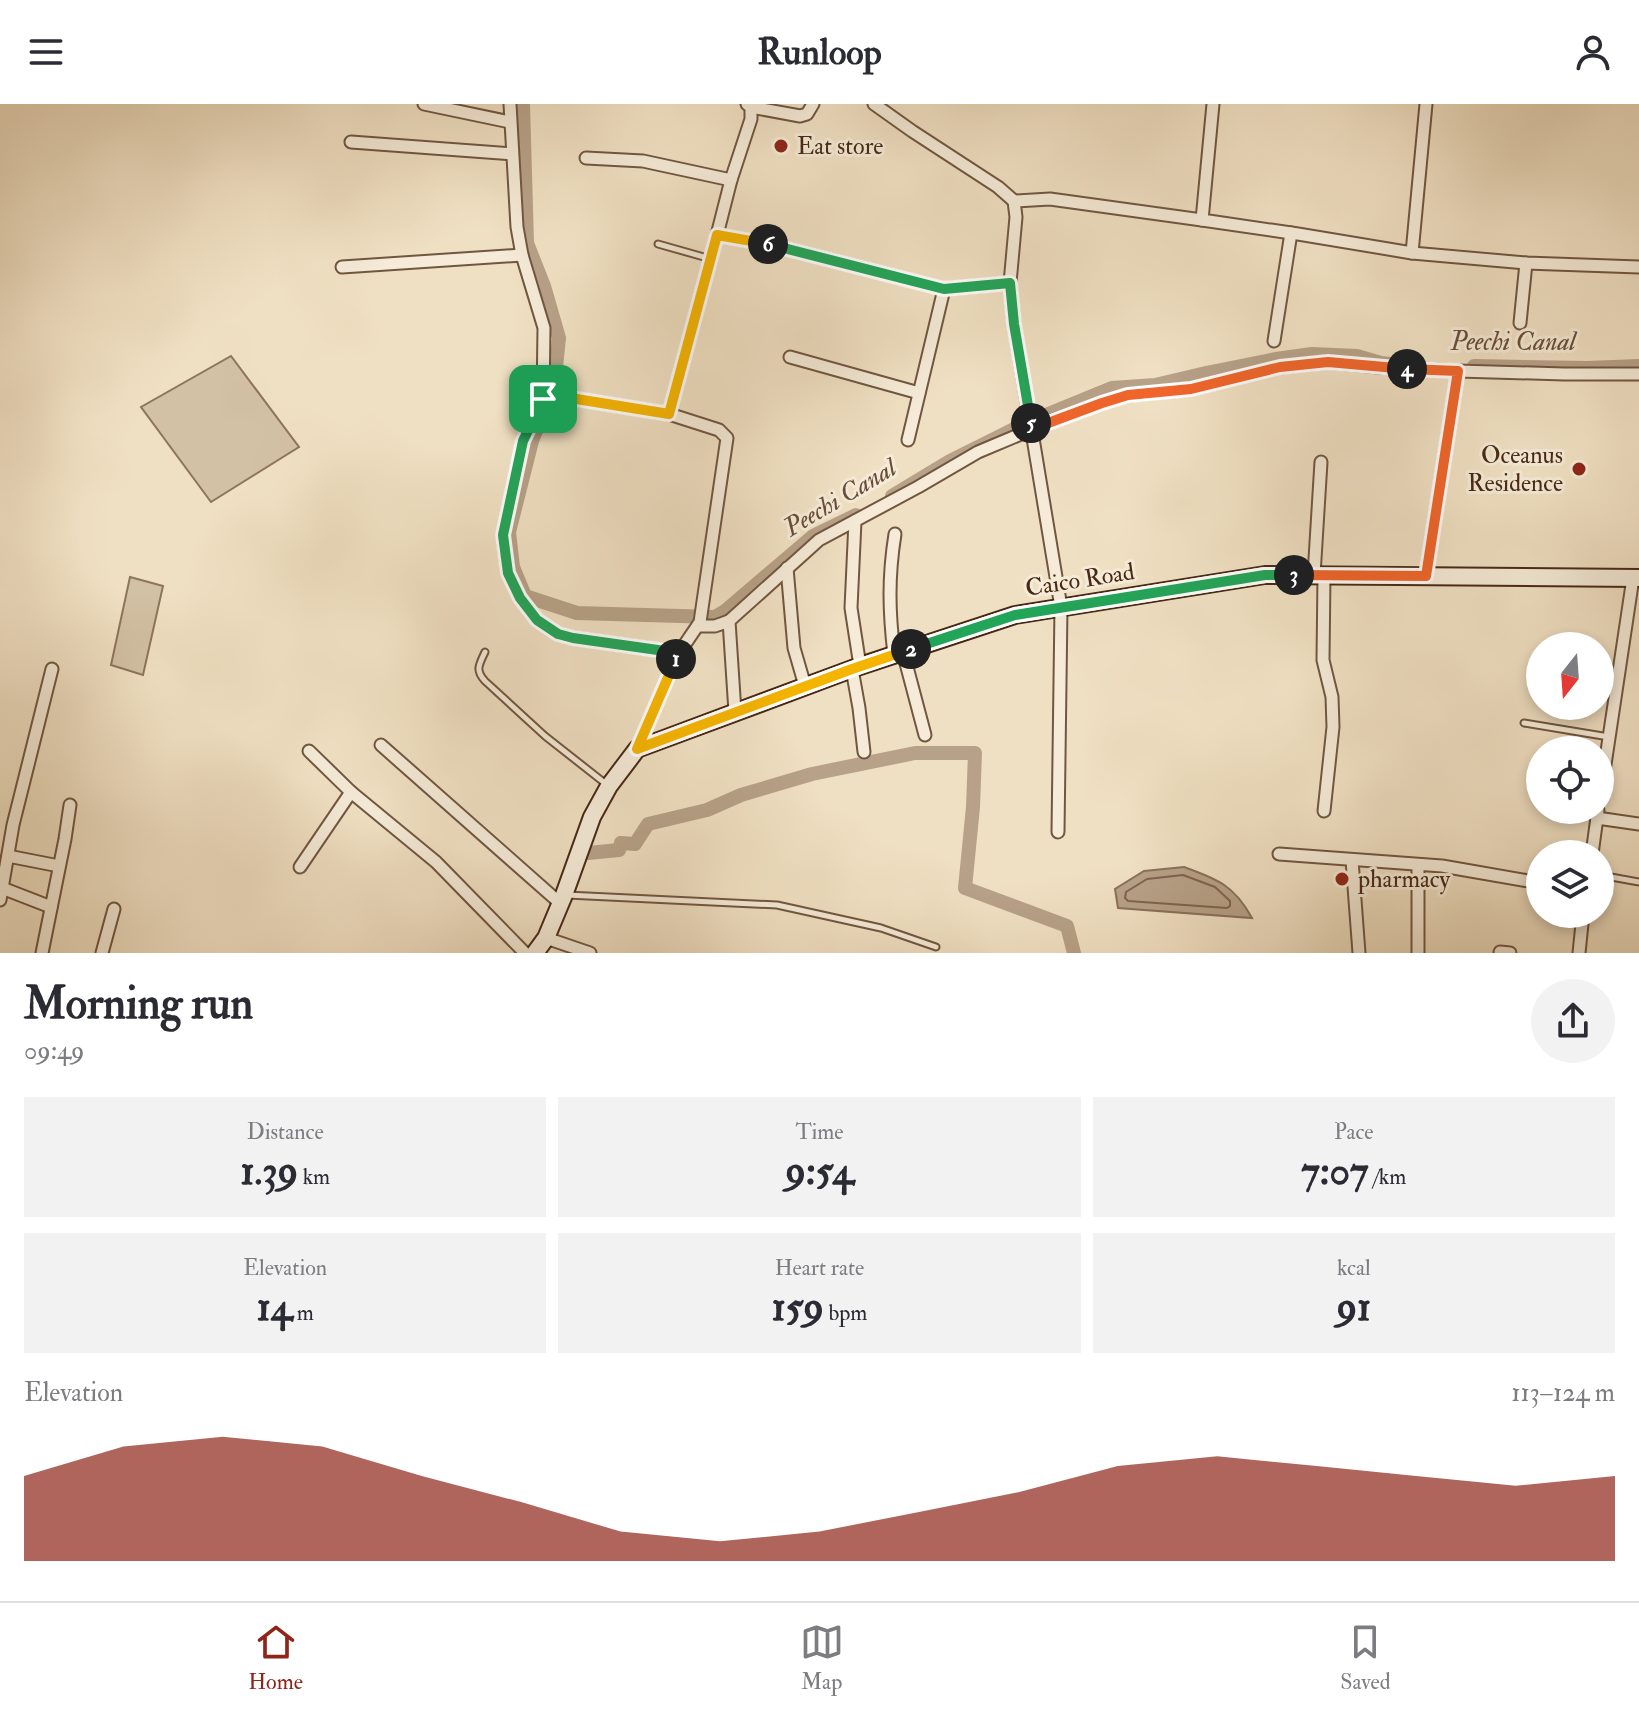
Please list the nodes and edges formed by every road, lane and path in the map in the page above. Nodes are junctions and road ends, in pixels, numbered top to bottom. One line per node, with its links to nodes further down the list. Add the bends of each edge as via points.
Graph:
1 (424, 104): 8 (street)
2 (510, 104): 8 (street)
3 (813, 104): 7 (street, via 800,116)
4 (874, 104): 13 (street)
5 (1213, 104): 14 (street)
6 (1426, 104): 18 (street)
7 (749, 105): 12 (street, via 751,119)
8 (510, 122): 10 (street)
9 (351, 142): 10 (street)
10 (512, 154): 19 (street)
11 (586, 158): 12 (street, via 643,161)
12 (731, 180): 16 (street)
13 (1014, 201): 14 (street, via 1050,199); 24 (street)
14 (1202, 220): 15 (street)
15 (1291, 233): 18 (street); 27 (street)
16 (717, 235): 20 (street); 25 (street)
17 (658, 244): 20 (lane)
18 (1412, 253): 21 (street)
19 (522, 255): 22 (street); 32 (street, via 544,328)
20 (711, 259): 33 (street)
21 (1526, 263): 23 (street); 26 (street)
22 (342, 267)
23 (1639, 267)
24 (1010, 283): 25 (street); 34 (street)
25 (944, 289): 31 (street)
26 (1520, 323)
27 (1274, 341)
28 (790, 357): 31 (street)
29 (1458, 371): 30 (street); 34 (street, via 1307,363 1191,389 1128,395); 41 (street)
30 (1639, 374)
31 (919, 393): 35 (street)
32 (543, 399): 33 (street, via 558,396); 47 (street, via 523,441 503,535 508,573 520,598 537,620 558,634)
33 (669, 414): 45 (street, via 719,430 727,438)
34 (1032, 427): 37 (street); 43 (street)
35 (908, 440)
36 (1321, 462): 40 (street)
37 (855, 521): 39 (street, via 819,540); 49 (street, via 851,608)
38 (895, 534): 48 (street, via 889,614)
39 (787, 568): 44 (street); 51 (street, via 794,648)
40 (1319, 575): 41 (street, Caico Road); 43 (street, Caico Road, via 1265,575); 64 (street, via 1333,727)
41 (1426, 576): 42 (street, Caico Road)
42 (1636, 578): 56 (street)
43 (1061, 607): 48 (street, Caico Road, via 1015,615); 67 (street)
44 (729, 621): 45 (street); 52 (street)
45 (699, 624): 47 (street)
46 (485, 652): 61 (lane, via 479,665 485,681)
47 (679, 653): 58 (street)
48 (898, 653): 49 (street, Caico Road); 54 (street)
49 (856, 667): 51 (street, Caico Road); 60 (street)
50 (52, 669): 69 (street)
51 (805, 686): 52 (street, Caico Road)
52 (735, 712): 58 (street, Caico Road)
53 (1524, 723): 55 (lane)
54 (925, 735)
55 (1603, 736)
56 (1609, 736)
57 (381, 745): 78 (street)
58 (637, 749): 61 (street)
59 (309, 751): 62 (street)
60 (864, 752)
61 (609, 786): 78 (street)
62 (351, 792): 73 (street); 89 (street, via 436,862)
63 (70, 805): 72 (street)
64 (1324, 811)
65 (1614, 818): 66 (street)
66 (1639, 824)
67 (1058, 832)
68 (1279, 854): 70 (street)
69 (8, 856): 72 (street); 77 (street)
70 (1352, 860): 71 (street); 92 (street)
71 (1418, 865): 75 (street); 85 (street)
72 (59, 866): 80 (street)
73 (300, 867)
74 (1614, 878): 76 (lane)
75 (1526, 881)
76 (1639, 882)
77 (2, 888): 79 (street); 80 (street)
78 (562, 899): 83 (street); 84 (lane, via 777,905 881,928)
79 (0, 900)
80 (51, 907): 87 (street)
81 (114, 909): 88 (street)
82 (1582, 928): 94 (street)
83 (546, 938): 90 (street); 91 (street)
84 (936, 947)
85 (1418, 952)
86 (1500, 952): 93 (street)
87 (42, 953)
88 (102, 953)
89 (525, 953)
90 (535, 953)
91 (590, 953)
92 (1359, 953)
93 (1510, 953)
94 (1579, 953)

